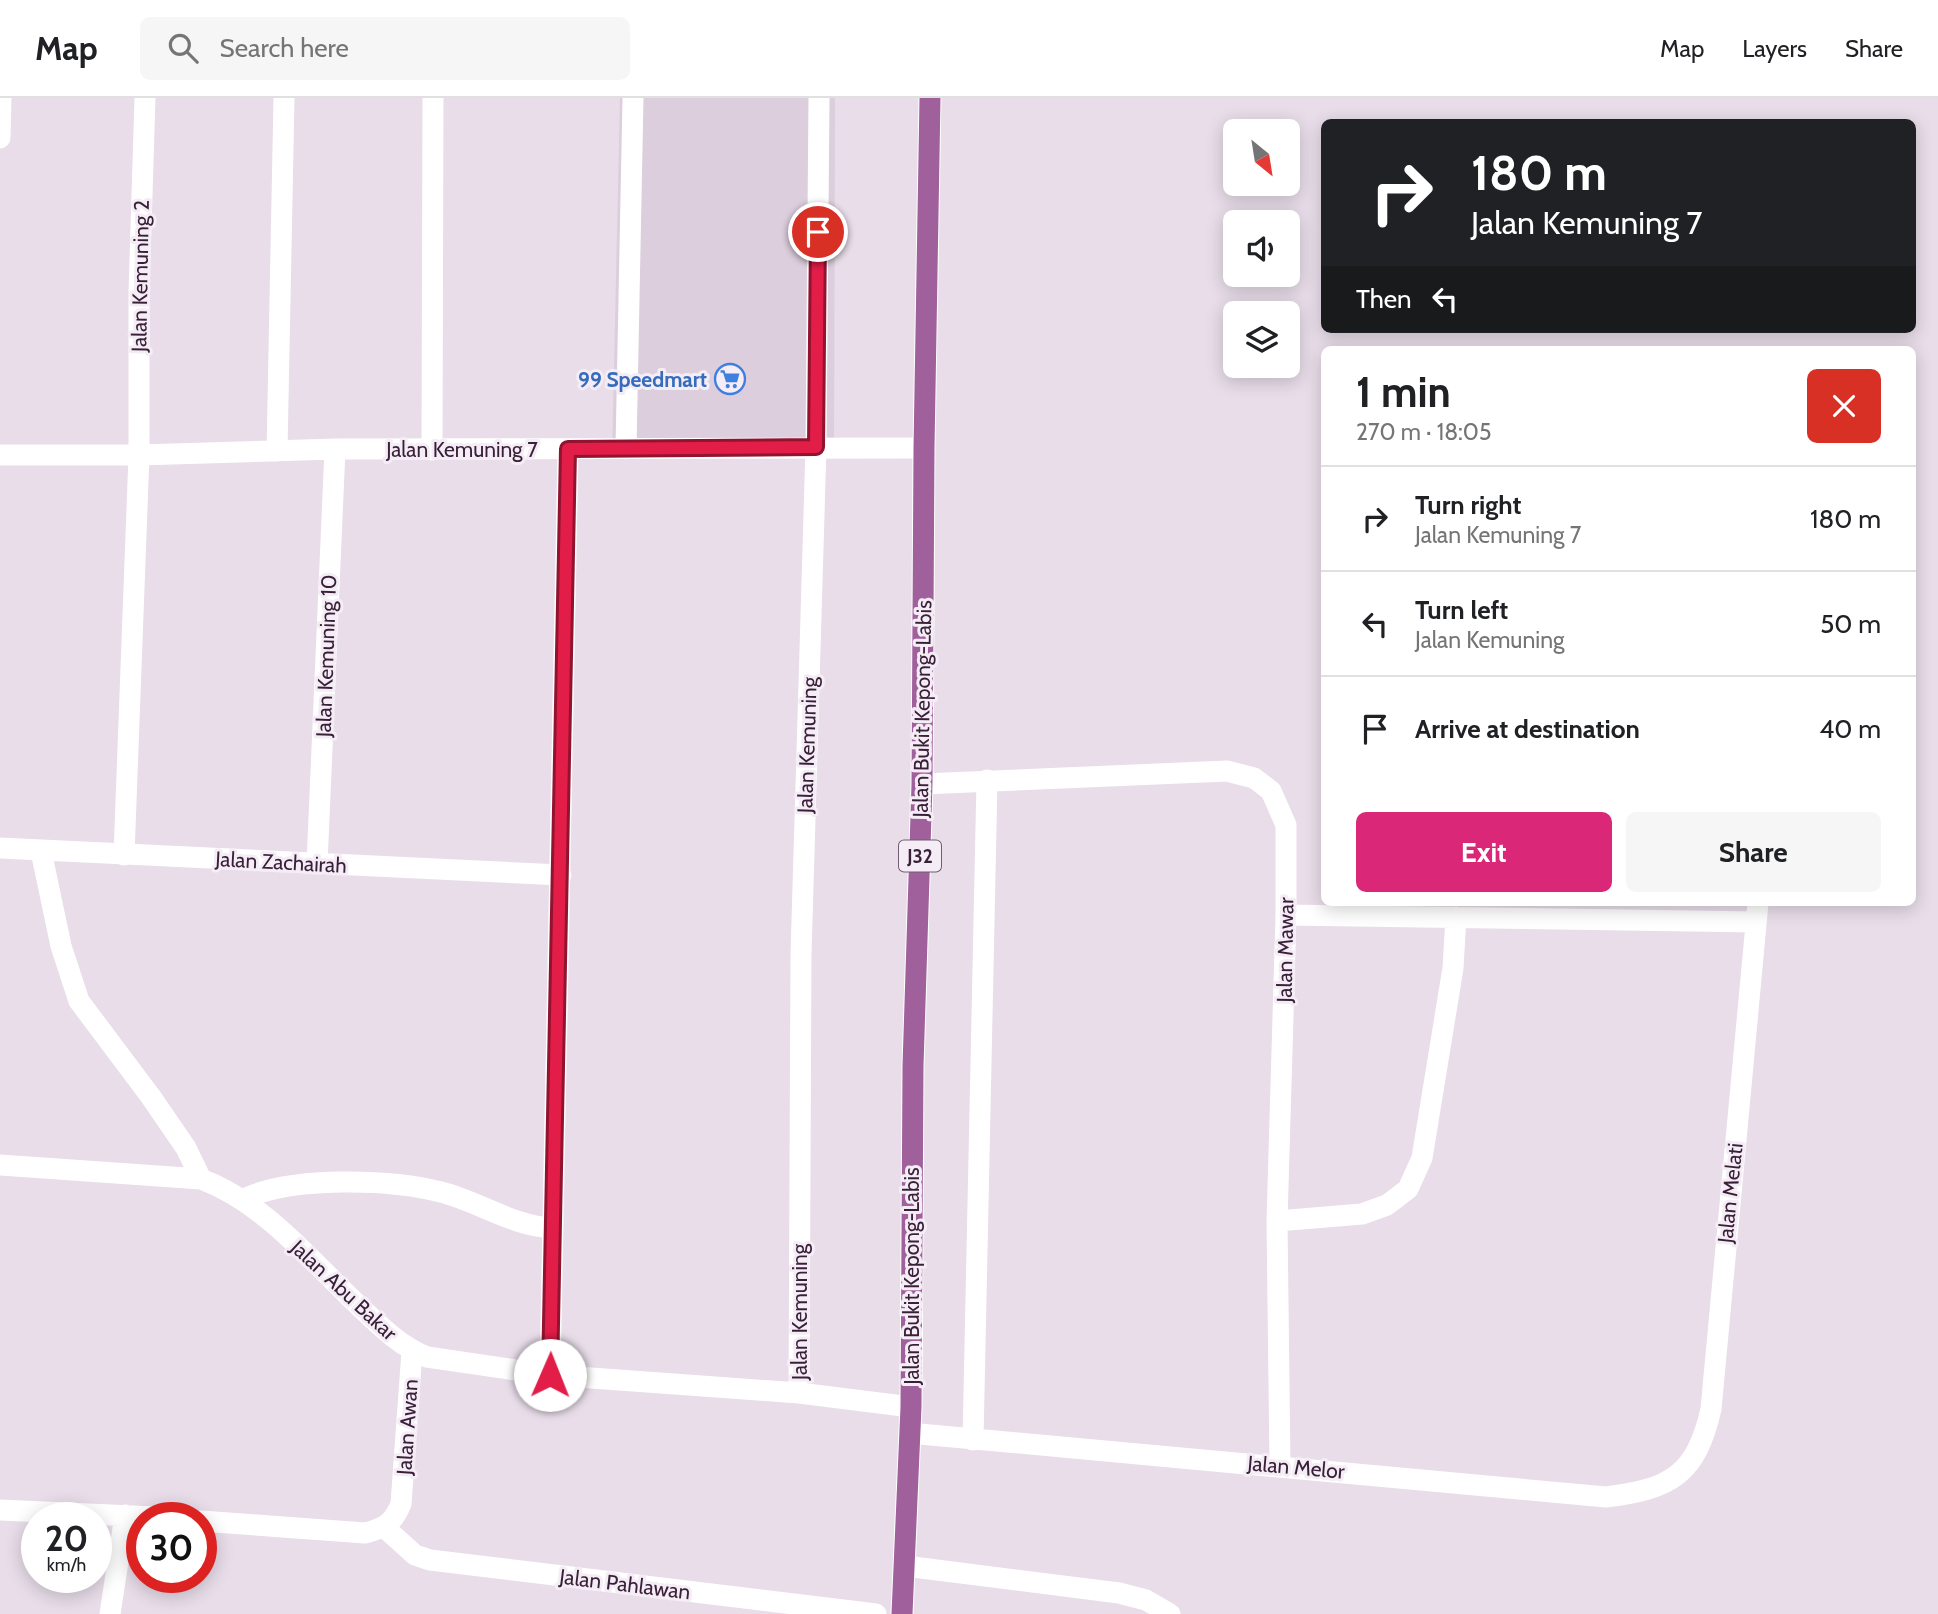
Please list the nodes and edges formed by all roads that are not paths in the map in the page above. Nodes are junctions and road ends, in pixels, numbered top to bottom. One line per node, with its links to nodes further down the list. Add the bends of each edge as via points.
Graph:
1 (1, 98): 8 (street)
2 (145, 98): 17 (street, Jalan Kemuning 2)
3 (284, 98): 15 (street)
4 (433, 98): 14 (street)
5 (633, 98): 13 (street)
6 (819, 98): 9 (street, Jalan Kemuning)
7 (930, 98): 10 (main road, Jalan Bukit Kepong-Labis / J32)
8 (0, 138)
9 (816, 447): 10 (street, Jalan Kemuning 7); 13 (street, Jalan Kemuning 7); 35 (street, Jalan Kemuning, via 801,954)
10 (924, 448): 19 (main road, Jalan Bukit Kepong-Labis / J32)
11 (335, 449): 14 (street, Jalan Kemuning 7); 15 (street, Jalan Kemuning 7); 23 (street, Jalan Kemuning 10)
12 (568, 449): 13 (street, Jalan Kemuning 7); 14 (street, Jalan Kemuning 7); 24 (street)
13 (626, 449)
14 (432, 450)
15 (277, 451): 17 (street, Jalan Kemuning 7)
16 (0, 455): 17 (street, Jalan Kemuning 7)
17 (139, 455): 22 (street, Jalan Kemuning 2)
18 (987, 780): 19 (street, Jalan Mawar); 26 (street, Jalan Mawar, via 1227,771 1254,778 1271,791 1286,825); 38 (street)
19 (922, 784): 36 (main road, Jalan Bukit Kepong-Labis / J32, via 913,1066)
20 (0, 848): 21 (street, Jalan Zachairah)
21 (41, 851): 22 (street, Jalan Zachairah); 29 (street, via 61,946 79,1001 186,1148)
22 (124, 855): 23 (street, Jalan Zachairah)
23 (317, 864): 24 (street, Jalan Zachairah)
24 (562, 875): 32 (street)
25 (1757, 912): 27 (street); 40 (street, Jalan Melati, via 1711,1409 1704,1439)
26 (1286, 915): 27 (street); 31 (street, Jalan Mawar)
27 (1456, 917): 31 (street, via 1454,968 1422,1158 1408,1189 1387,1205 1362,1214)
28 (0, 1165): 29 (street, Jalan Abu Bakar)
29 (201, 1179): 30 (street, Jalan Abu Bakar)
30 (244, 1199): 32 (street, via 299,1184 405,1185 442,1192 532,1227); 33 (street, Jalan Abu Bakar)
31 (1277, 1221): 39 (street, Jalan Mawar)
32 (553, 1227): 34 (street)
33 (412, 1351): 34 (street, Jalan Abu Bakar, via 449,1361); 44 (street, Jalan Awan, via 401,1504)
34 (550, 1375): 35 (street, Jalan Abu Bakar)
35 (799, 1393): 36 (street, Jalan Abu Bakar)
36 (911, 1406): 37 (main road, Jalan Bukit Kepong-Labis / J32)
37 (909, 1433): 38 (street, Jalan Melor); 45 (main road, Jalan Bukit Kepong-Labis / J32)
38 (973, 1440): 39 (street, Jalan Melor)
39 (1280, 1466): 40 (street, Jalan Melor, via 1606,1497 1658,1488)
40 (1679, 1474)
41 (0, 1510): 42 (street)
42 (125, 1515): 46 (street)
43 (217, 1522): 44 (street, via 365,1533)
44 (385, 1528): 47 (street, Jalan Pahlawan, via 415,1555 430,1560)
45 (905, 1566): 48 (main road, Jalan Bukit Kepong-Labis / J32); 49 (street, via 1119,1593 1146,1600)
46 (110, 1614)
47 (876, 1614)
48 (902, 1614)
49 (1170, 1614)

